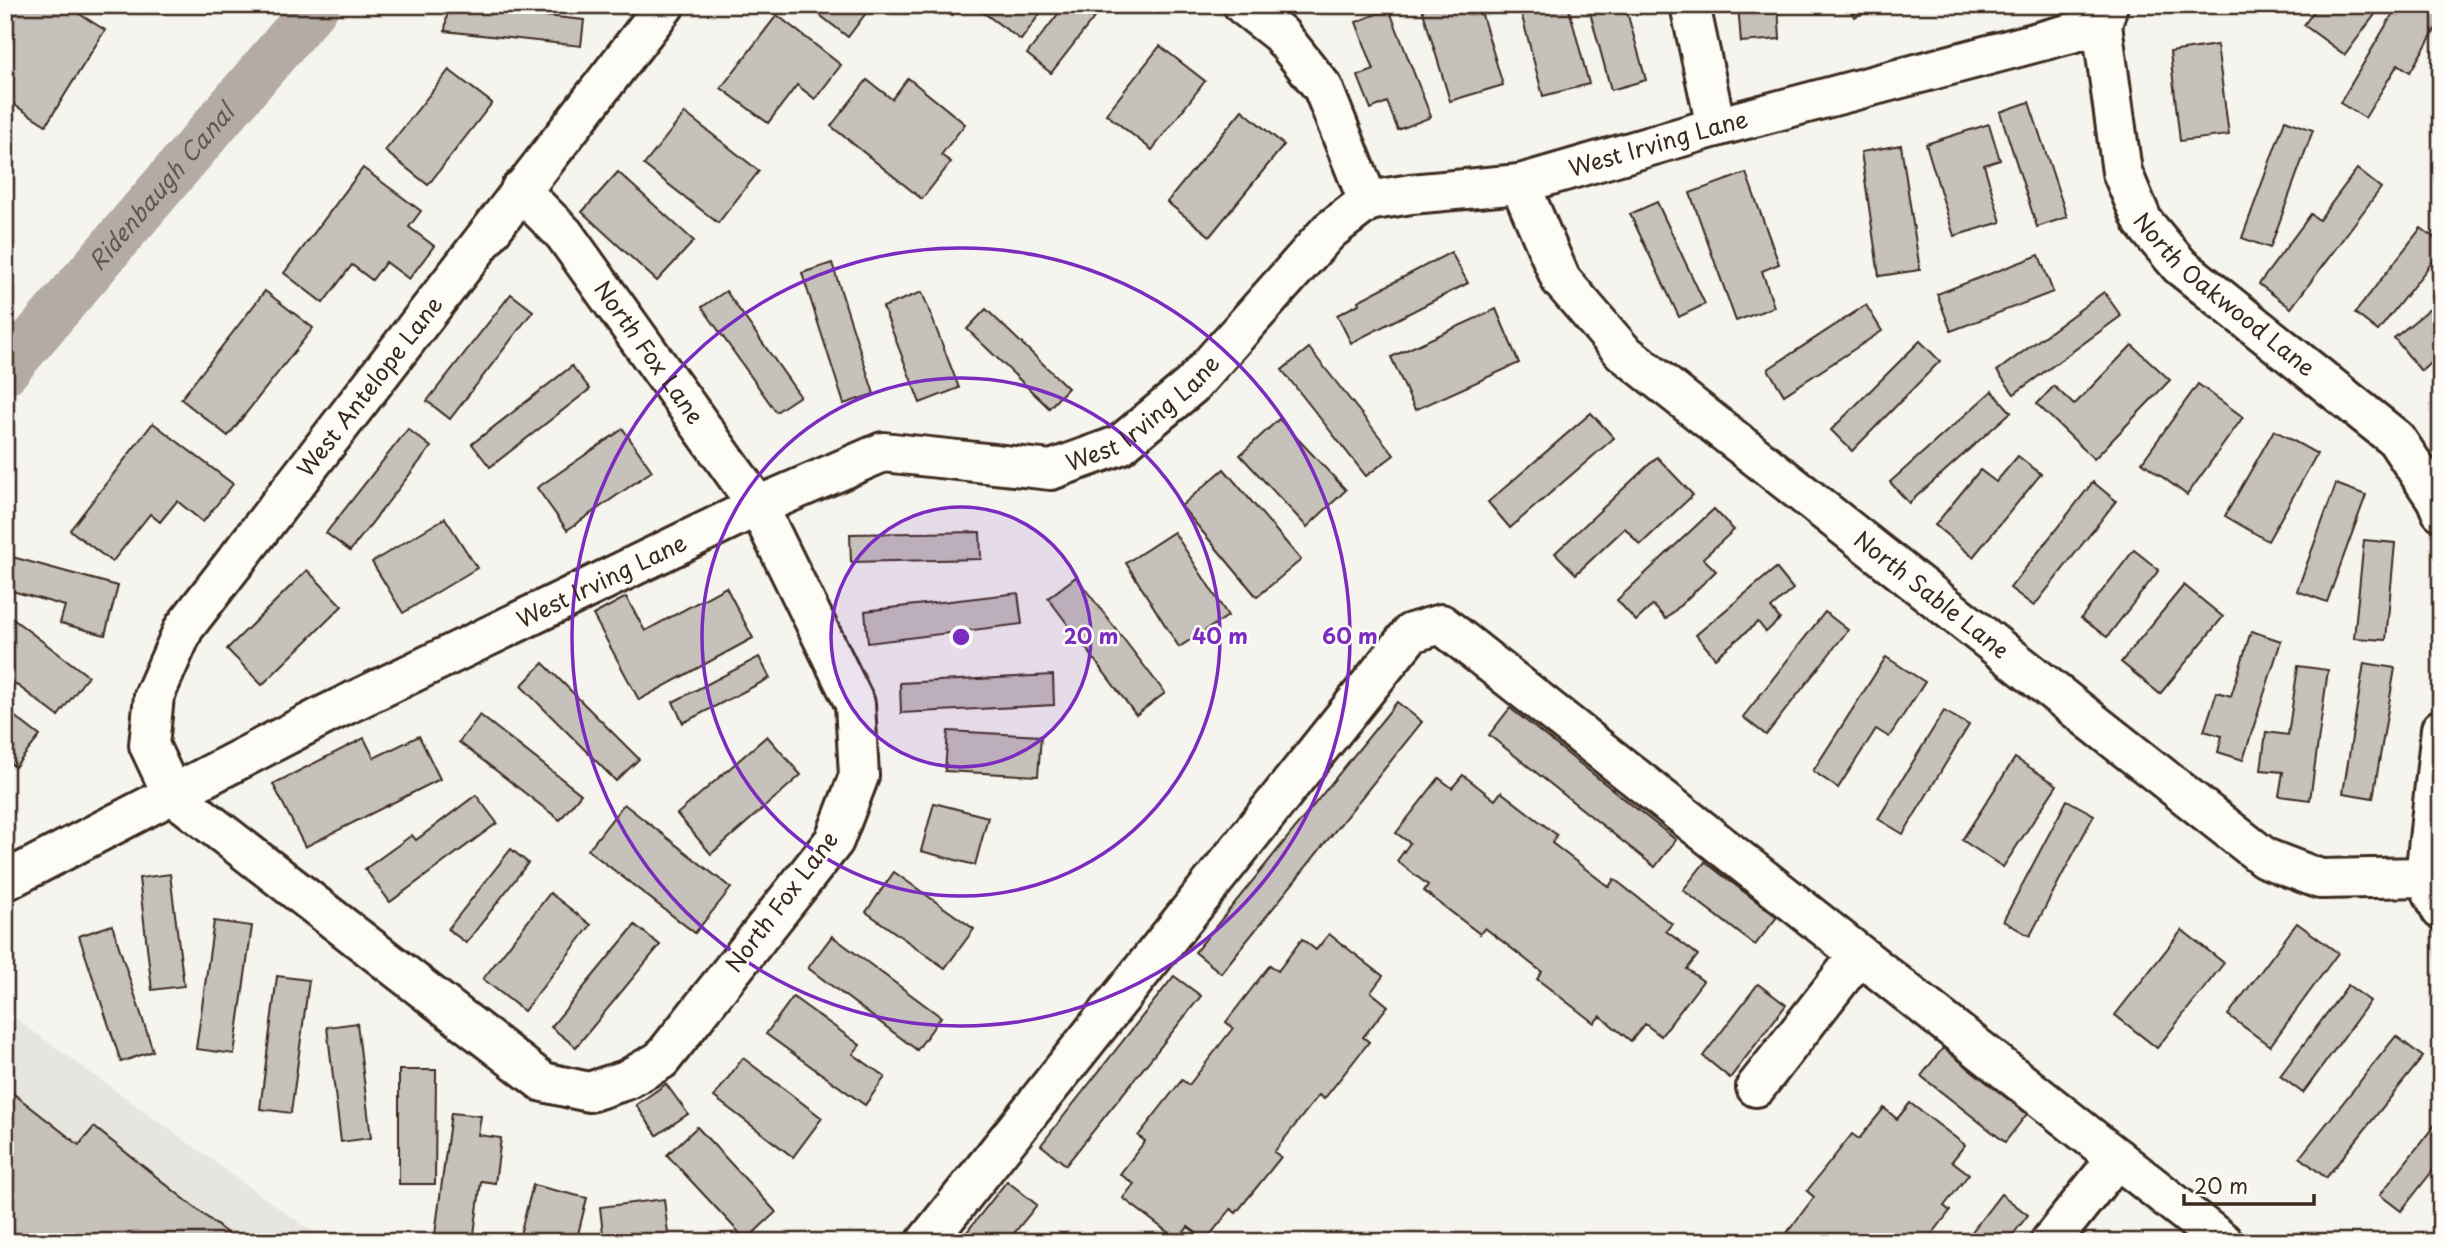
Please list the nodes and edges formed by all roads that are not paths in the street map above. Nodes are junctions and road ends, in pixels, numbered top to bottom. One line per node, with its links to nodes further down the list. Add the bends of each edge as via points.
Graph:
1 (665, 5): 7 (street, West Antelope Lane)
2 (1243, 5): 8 (street, via 1280,34 1323,88)
3 (1690, 5): 5 (street)
4 (2105, 15): 5 (street, West Irving Lane); 10 (street, North Oakwood Lane, via 2122,172 2143,222 2180,266 2396,439)
5 (1716, 127): 6 (street, West Irving Lane)
6 (1520, 184): 8 (street, West Irving Lane); 14 (street, North Sable Lane, via 1561,279 1623,352 2265,858 2320,879)
7 (520, 190): 9 (street, North Fox Lane, via 564,234); 12 (street, West Antelope Lane, via 184,628 154,696 149,744)
8 (1368, 201): 9 (street, West Irving Lane, via 1329,231 1192,385 1120,445 1051,470 883,452)
9 (758, 506): 12 (street, West Irving Lane); 12 (street, North Fox Lane, via 855,704 859,776 834,841 661,1060 626,1080 589,1092 543,1082)
10 (2441, 511)
11 (2441, 729): 14 (street)
12 (172, 794): 13 (street, West Irving Lane)
13 (5, 881)
14 (2433, 894)
15 (1859, 955): 16 (street); 17 (street); 18 (street, via 1441,624 1411,633)
16 (1756, 1087)
17 (2117, 1158): 19 (street); 20 (street)
18 (926, 1242)
19 (2050, 1242)
20 (2223, 1242)

